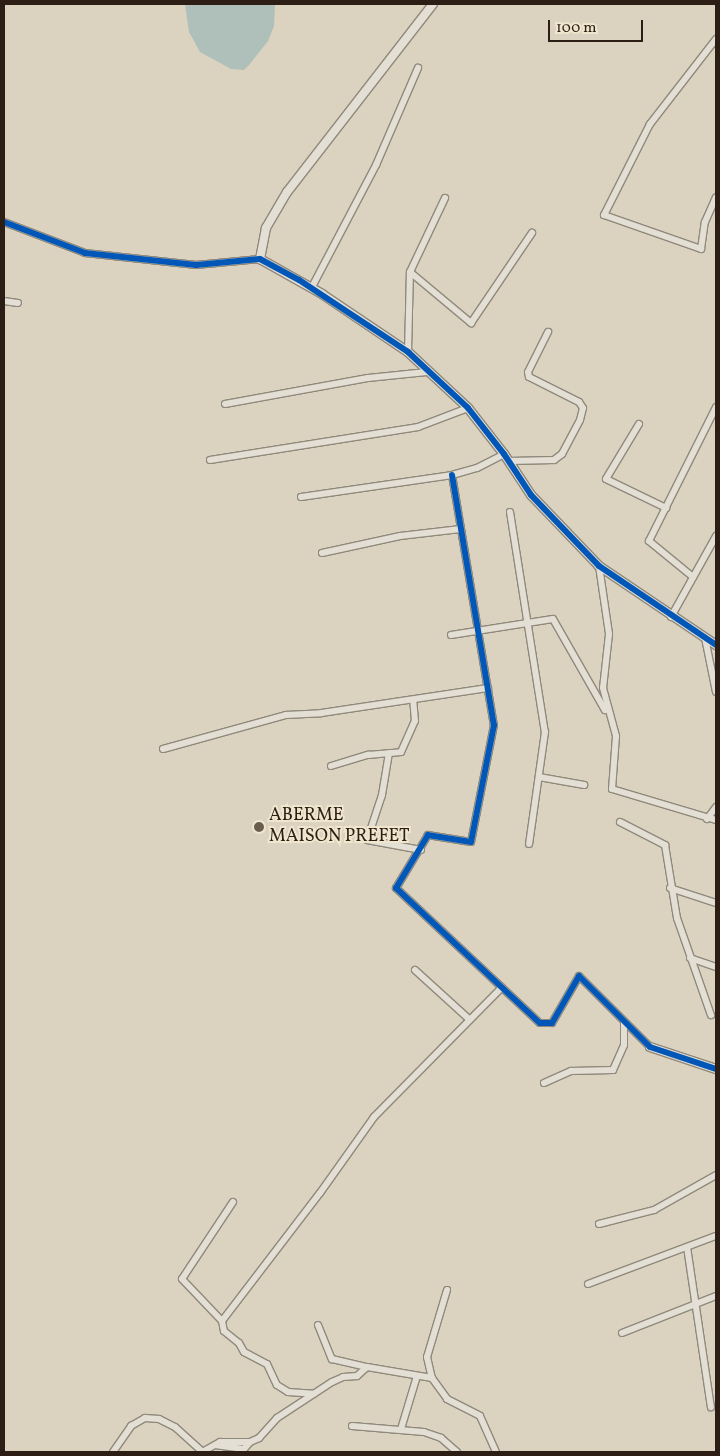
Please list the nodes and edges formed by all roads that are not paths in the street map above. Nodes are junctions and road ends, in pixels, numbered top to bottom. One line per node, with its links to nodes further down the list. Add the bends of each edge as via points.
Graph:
1 (433, 4): 8 (street, via 287,192 266,228)
2 (716, 39): 4 (street, via 650,124 604,216 701,249 705,222)
3 (418, 68): 10 (street, via 376,165)
4 (716, 197)
5 (445, 198): 9 (street)
6 (4, 222): 8 (street, via 85,253 190,265)
7 (532, 232): 9 (street, via 471,323)
8 (260, 259): 10 (street)
9 (410, 272): 14 (street)
10 (312, 287): 14 (street)
11 (4, 301): 12 (street)
12 (18, 303)
13 (548, 332): 20 (street, via 528,372 529,377 579,402 583,408 580,420 562,454 554,460)
14 (408, 352): 15 (street)
15 (427, 372): 16 (street, via 368,378); 18 (street)
16 (225, 404)
17 (716, 407): 24 (street)
18 (468, 408): 20 (street); 21 (street, via 418,427)
19 (638, 424): 24 (street, via 606,479)
20 (507, 457): 22 (street); 29 (street, via 531,495)
21 (210, 460)
22 (452, 475): 23 (street); 26 (street)
23 (301, 497)
24 (666, 508): 30 (street, via 649,541)
25 (510, 512): 32 (street)
26 (461, 529): 28 (street, via 400,536); 33 (street)
27 (716, 536): 30 (street)
28 (322, 553)
29 (599, 566): 31 (street); 40 (street, via 609,634 603,688)
30 (693, 577): 31 (street)
31 (670, 617): 35 (street)
32 (530, 623): 33 (street); 40 (street, via 553,619); 44 (street, via 545,732)
33 (478, 631): 34 (street); 37 (street)
34 (451, 635)
35 (706, 638): 36 (street); 38 (street)
36 (716, 645)
37 (488, 688): 39 (street); 51 (street, via 494,725 471,842 428,835)
38 (716, 692)
39 (413, 700): 41 (street, via 259,720); 42 (street, via 415,720 401,752)
40 (608, 715): 47 (street, via 616,736 612,789)
41 (163, 749)
42 (389, 754): 43 (street, via 368,755); 51 (street, via 382,795 367,840)
43 (331, 766)
44 (539, 777): 45 (street); 50 (street)
45 (584, 785)
46 (716, 808): 47 (street)
47 (707, 819): 48 (street)
48 (716, 820)
49 (620, 822): 52 (street, via 665,845)
50 (529, 844)
51 (421, 850): 57 (street, via 396,888)
52 (670, 888): 53 (street); 54 (street)
53 (716, 903)
54 (690, 958): 55 (street); 58 (street)
55 (716, 967)
56 (415, 970): 59 (street)
57 (502, 987): 59 (street); 60 (street, via 540,1023 552,1022 580,976)
58 (711, 1015)
59 (470, 1020): 73 (street, via 374,1118)
60 (624, 1022): 61 (street); 63 (street, via 624,1045 613,1070 571,1071)
61 (650, 1046): 62 (street)
62 (716, 1068)
63 (544, 1083)
64 (716, 1175): 66 (street, via 654,1210)
65 (233, 1202): 73 (street, via 182,1279)
66 (599, 1224)
67 (716, 1236): 68 (street)
68 (687, 1247): 69 (street); 72 (street)
69 (588, 1284)
70 (447, 1290): 78 (street, via 427,1357)
71 (716, 1296): 72 (street)
72 (694, 1305): 75 (street); 80 (street)
73 (222, 1321): 79 (street, via 224,1330 244,1352 267,1364 277,1385 288,1392)
74 (318, 1325): 76 (street, via 332,1359)
75 (622, 1333)
76 (367, 1367): 77 (street); 79 (street, via 357,1376 343,1377)
77 (417, 1376): 78 (street); 82 (street)
78 (432, 1378): 89 (street, via 447,1399 480,1416)
79 (314, 1394): 83 (street, via 277,1418 268,1430)
80 (711, 1407)
81 (352, 1426): 82 (street)
82 (401, 1429): 88 (street, via 441,1438)
83 (250, 1442): 84 (street, via 227,1440); 85 (street)
84 (214, 1445): 85 (street); 87 (street)
85 (237, 1451)
86 (113, 1452): 87 (street, via 131,1426 146,1418 175,1427)
87 (203, 1452)
88 (457, 1452)
89 (496, 1452)

